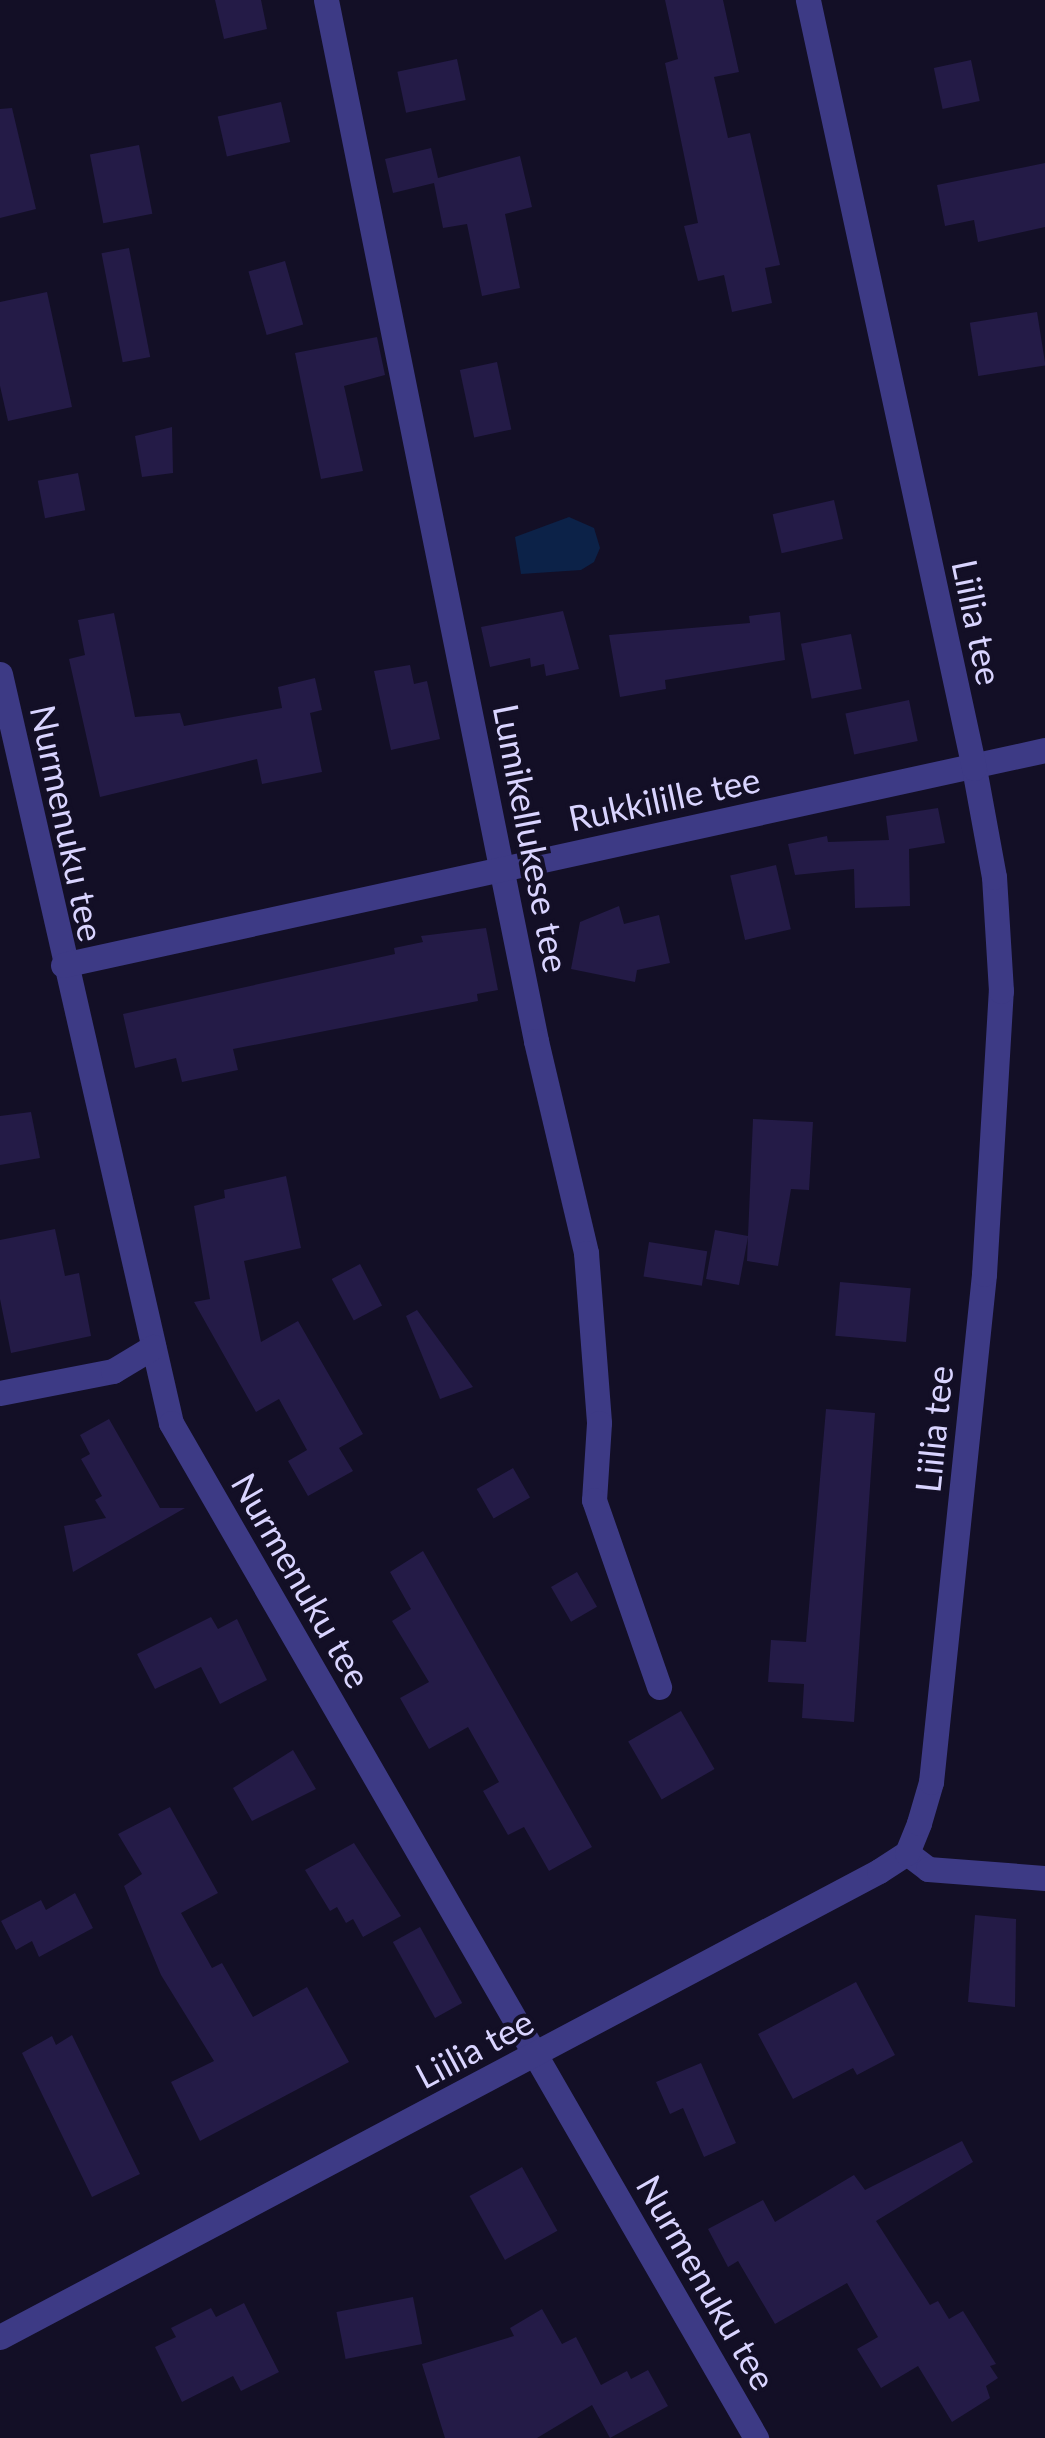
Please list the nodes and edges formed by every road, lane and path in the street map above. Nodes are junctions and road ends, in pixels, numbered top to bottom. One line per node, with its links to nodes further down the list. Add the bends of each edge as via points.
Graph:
1 (326, 0): 6 (street, Lumikellukese tee)
2 (808, 0): 5 (street, Liilia tee)
3 (0, 674): 7 (street, Nurmenuku tee)
4 (1045, 750): 5 (street, Rukkilille tee)
5 (974, 768): 6 (street, Rukkilille tee); 11 (street, Liilia tee, via 994,877 1001,990 996,1132 931,1782)
6 (506, 867): 7 (street, Rukkilille tee); 10 (street, Lumikellukese tee, via 536,1041 586,1253 599,1422 594,1500)
7 (63, 965): 8 (street, Nurmenuku tee)
8 (153, 1347): 9 (street, via 113,1371); 13 (street, Nurmenuku tee, via 171,1423)
9 (0, 1393)
10 (659, 1687)
11 (907, 1852): 12 (street, via 928,1869); 13 (street, Liilia tee)
12 (1045, 1878)
13 (538, 2054): 14 (street, Liilia tee); 15 (street, Nurmenuku tee)
14 (0, 2337)
15 (756, 2438)

